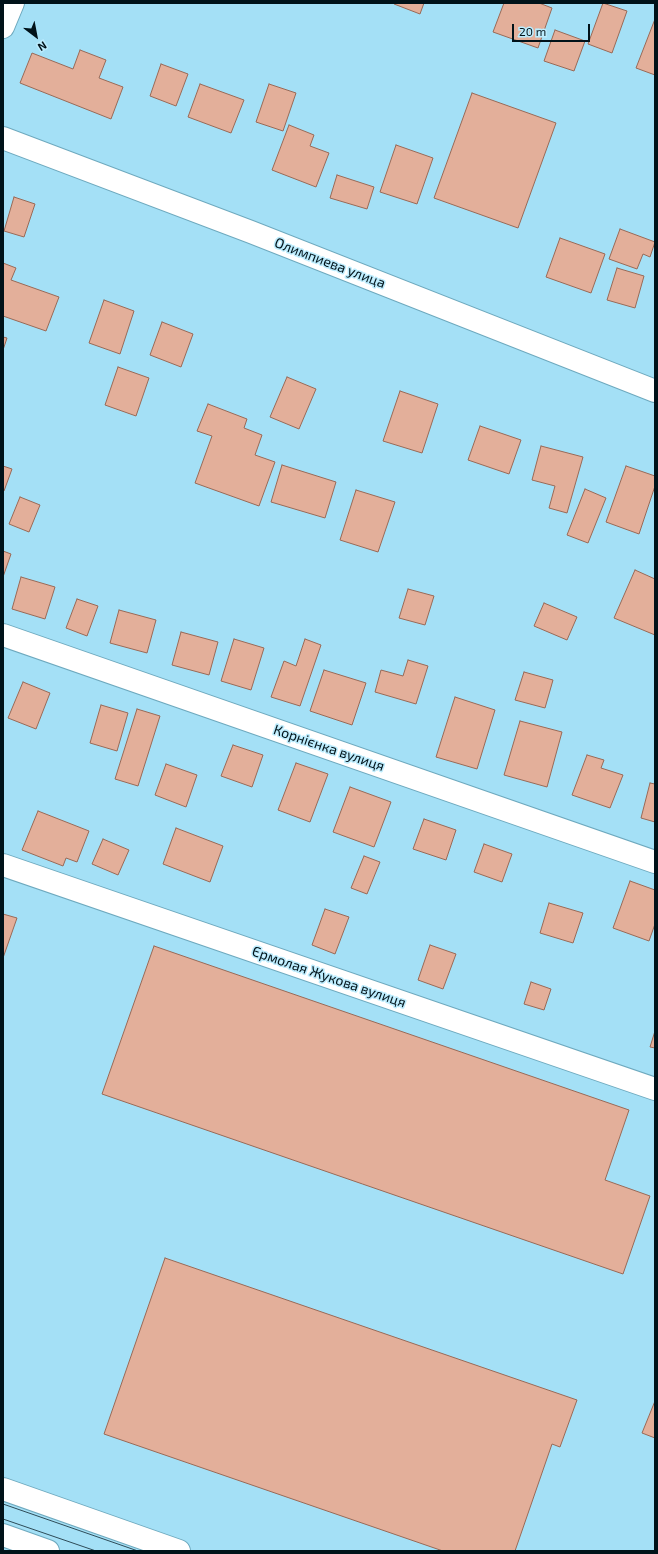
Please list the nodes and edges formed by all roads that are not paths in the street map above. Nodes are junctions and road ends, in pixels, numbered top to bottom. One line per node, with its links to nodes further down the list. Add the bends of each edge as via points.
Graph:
1 (13, 3): 2 (street)
2 (3, 27)
3 (3, 138): 4 (street, Олимпиева улица, via 251,232)
4 (655, 391)
5 (3, 635): 6 (street, Корнієнка вулиця)
6 (655, 862)
7 (3, 865): 8 (street, Єрмолая Жукова вулиця)
8 (655, 1089)
9 (3, 1489): 12 (street)
10 (3, 1535): 11 (street)
11 (48, 1551)
12 (179, 1551)

